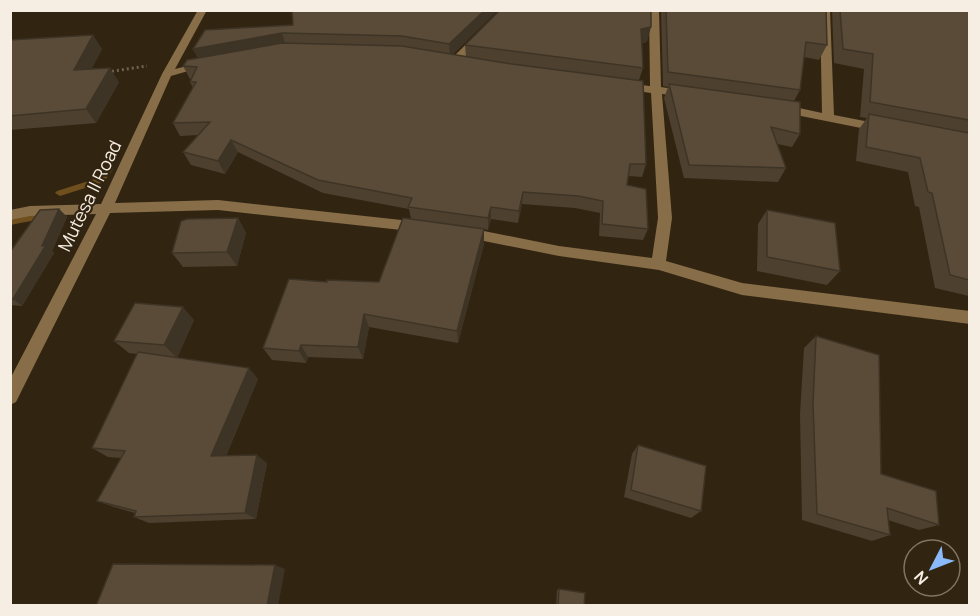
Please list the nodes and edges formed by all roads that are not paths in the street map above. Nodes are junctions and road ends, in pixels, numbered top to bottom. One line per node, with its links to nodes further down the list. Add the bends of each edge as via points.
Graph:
1 (203, 10): 7 (street, Mutesa II Road)
2 (507, 10): 5 (street)
3 (654, 10): 9 (street)
4 (825, 10): 12 (street)
5 (454, 62)
6 (212, 64): 7 (street)
7 (169, 69): 14 (street, Mutesa II Road)
8 (611, 85): 9 (street)
9 (656, 90): 10 (street); 16 (street, via 665,218)
10 (702, 96)
11 (772, 106): 12 (street)
12 (828, 118): 13 (street)
13 (893, 130)
14 (106, 208): 15 (street); 16 (street, via 218,205 444,230); 18 (street, Mutesa II Road)
15 (10, 215)
16 (659, 264): 17 (street, via 742,289)
17 (969, 318)
18 (10, 397)

